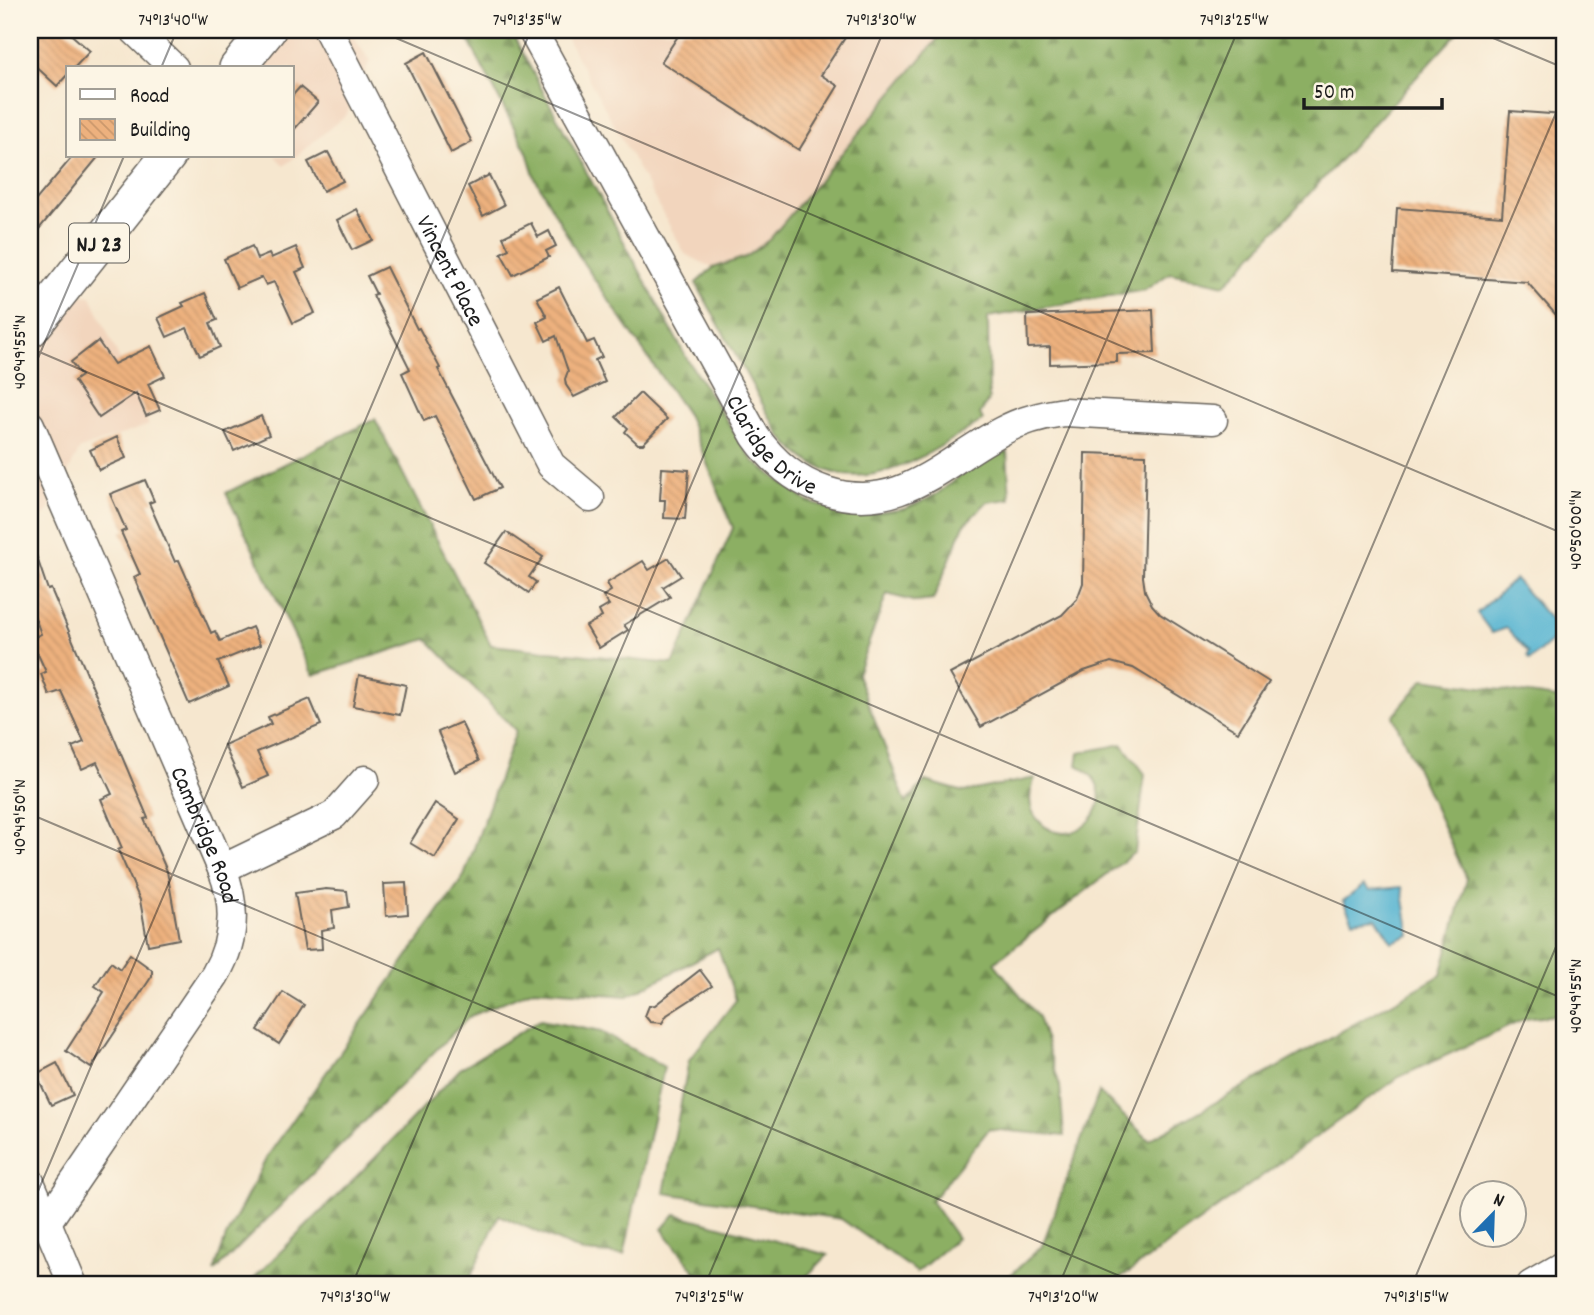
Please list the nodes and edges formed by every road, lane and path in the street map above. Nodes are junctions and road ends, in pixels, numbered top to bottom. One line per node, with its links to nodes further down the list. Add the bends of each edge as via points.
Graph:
1 (134, 30): 5 (street)
2 (268, 30): 6 (main road)
3 (328, 30): 11 (street, Vincent Place, via 551,465)
4 (532, 30): 9 (street, Claridge Drive, via 755,436 775,462 802,482 849,496 896,492 925,480 1001,431 1064,412)
5 (172, 66)
6 (239, 66)
7 (166, 158): 8 (main road, NJ 23)
8 (32, 324)
9 (1213, 420)
10 (30, 425): 13 (street, Cambridge Road)
11 (590, 498)
12 (365, 780): 13 (street, via 334,815)
13 (222, 869): 15 (street, Cambridge Road, via 233,910 231,938 222,963)
14 (30, 1182): 15 (street)
15 (47, 1222): 17 (street)
16 (1564, 1266): 18 (street)
17 (73, 1285)
18 (1531, 1285)

